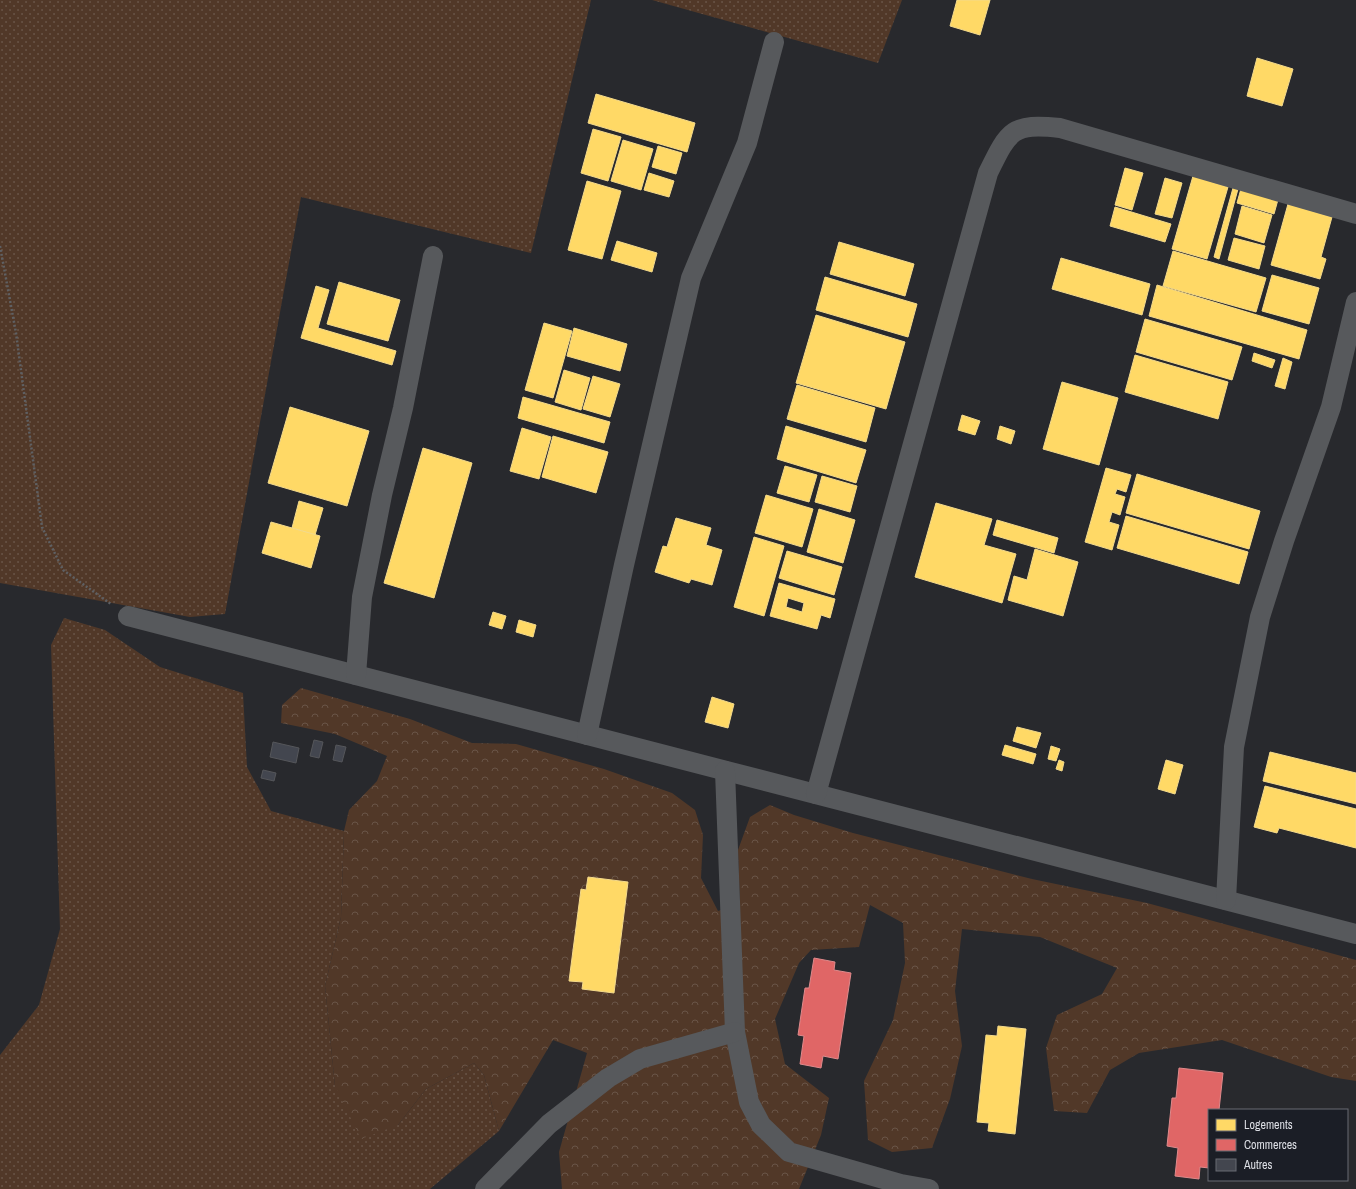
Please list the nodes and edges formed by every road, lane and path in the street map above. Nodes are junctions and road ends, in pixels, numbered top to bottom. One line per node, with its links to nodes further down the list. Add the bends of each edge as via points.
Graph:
1 (774, 42): 8 (street, via 747,143 691,278)
2 (1356, 214): 10 (street, via 1060,128 1034,125 1015,130 999,150 988,173)
3 (0, 246): 6 (path, via 16,333 42,527 63,570)
4 (433, 256): 7 (street, via 362,597)
5 (1356, 302): 11 (street, via 1332,407 1260,617 1234,748)
6 (128, 616): 7 (street)
7 (356, 675): 8 (street)
8 (587, 735): 9 (street)
9 (725, 771): 10 (street); 13 (street)
10 (816, 794): 11 (street)
11 (1226, 900): 12 (street)
12 (1356, 934)
13 (735, 1032): 14 (street, via 640,1059 608,1078 549,1124); 15 (street, via 749,1102 761,1125 789,1152 893,1182)
14 (485, 1189)
15 (929, 1189)

